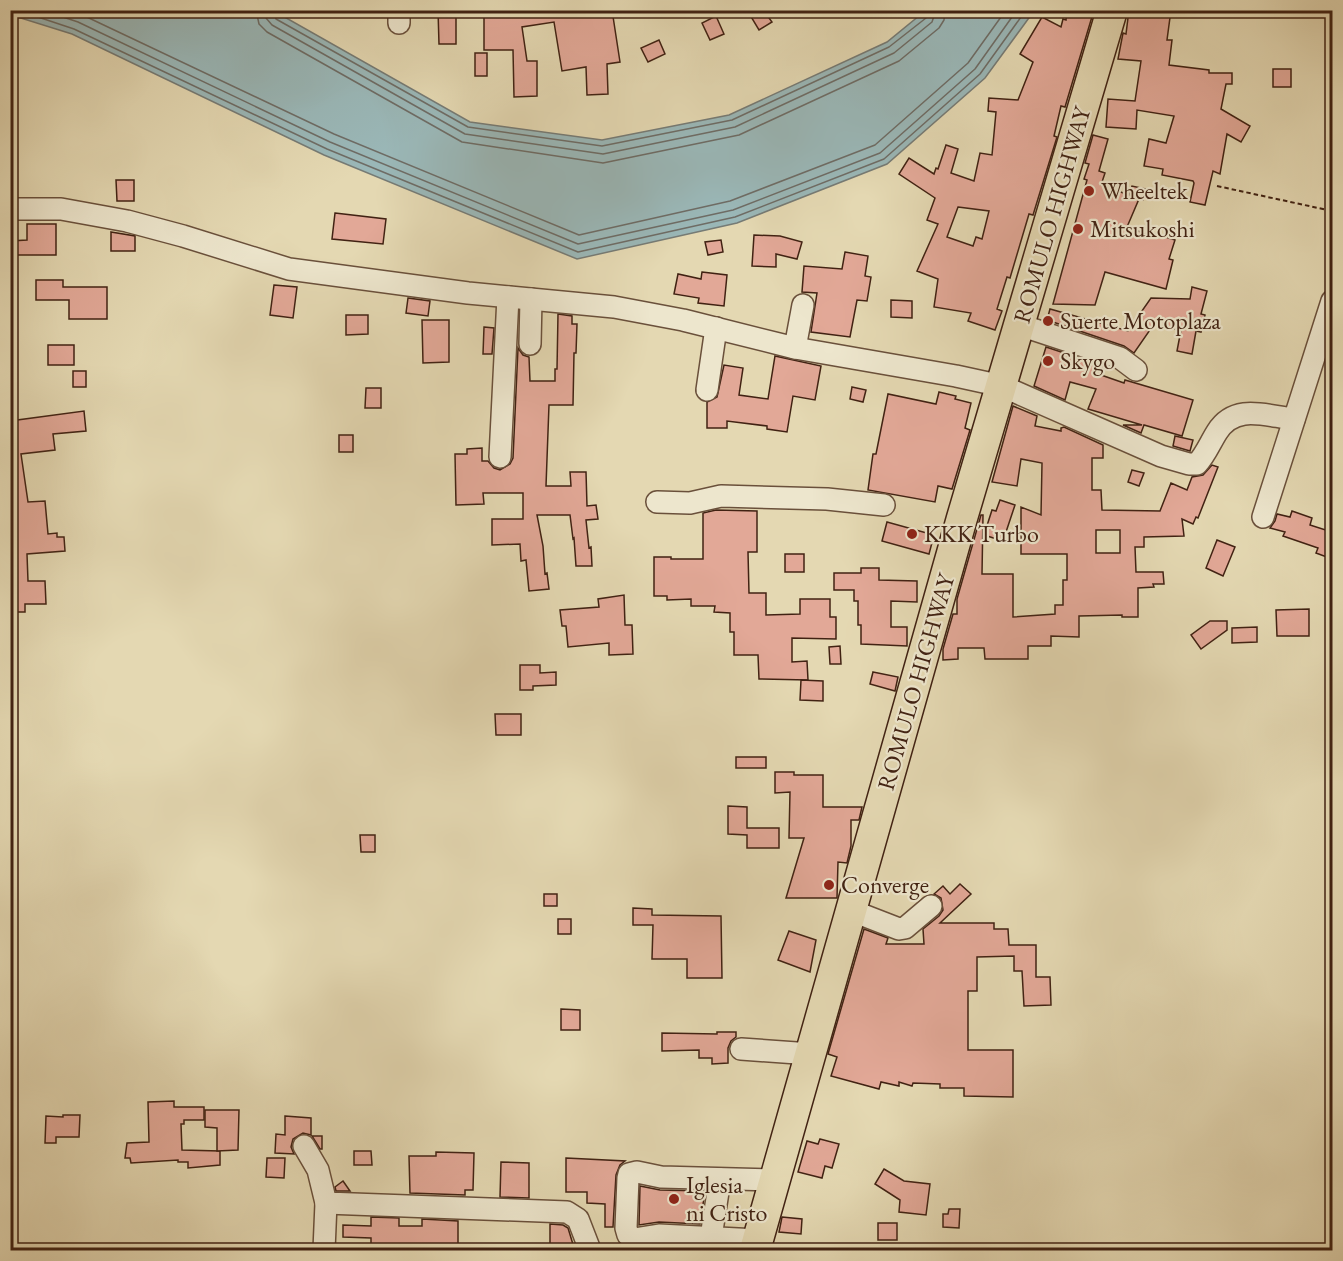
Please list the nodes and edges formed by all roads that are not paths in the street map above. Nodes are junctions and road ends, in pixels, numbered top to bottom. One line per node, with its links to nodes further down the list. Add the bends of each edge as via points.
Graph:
1 (1112, 10): 7 (highway, ROMULO HIGHWAY)
2 (10, 209): 3 (street, via 61,208 127,221 289,269)
3 (508, 297): 4 (street); 15 (street)
4 (531, 299): 8 (street, via 614,307); 9 (street)
5 (1332, 301): 14 (street)
6 (803, 305): 10 (street)
7 (1020, 325): 11 (street, via 1120,358); 12 (highway, ROMULO HIGHWAY)
8 (717, 328): 10 (street); 13 (street)
9 (530, 344)
10 (795, 348): 12 (street)
11 (1136, 370)
12 (1002, 386): 14 (street, via 1161,456 1190,464 1197,464 1218,430 1235,415); 20 (highway, ROMULO HIGHWAY)
13 (707, 390)
14 (1294, 419): 18 (street)
15 (500, 457)
16 (657, 502): 17 (street, via 690,503 721,496)
17 (884, 505)
18 (1263, 517)
19 (931, 906): 20 (street, via 899,929)
20 (850, 910): 22 (highway, ROMULO HIGHWAY)
21 (741, 1048): 22 (street)
22 (811, 1054): 25 (highway, ROMULO HIGHWAY)
23 (304, 1146): 26 (street, via 318,1170)
24 (720, 1179): 25 (street); 27 (street); 27 (street, via 637,1172 628,1178 626,1228 631,1238)
25 (774, 1180): 28 (highway, ROMULO HIGHWAY)
26 (326, 1203): 29 (street); 30 (street, via 567,1212 578,1219)
27 (711, 1237): 28 (street)
28 (756, 1245)
29 (324, 1251)
30 (590, 1251)

